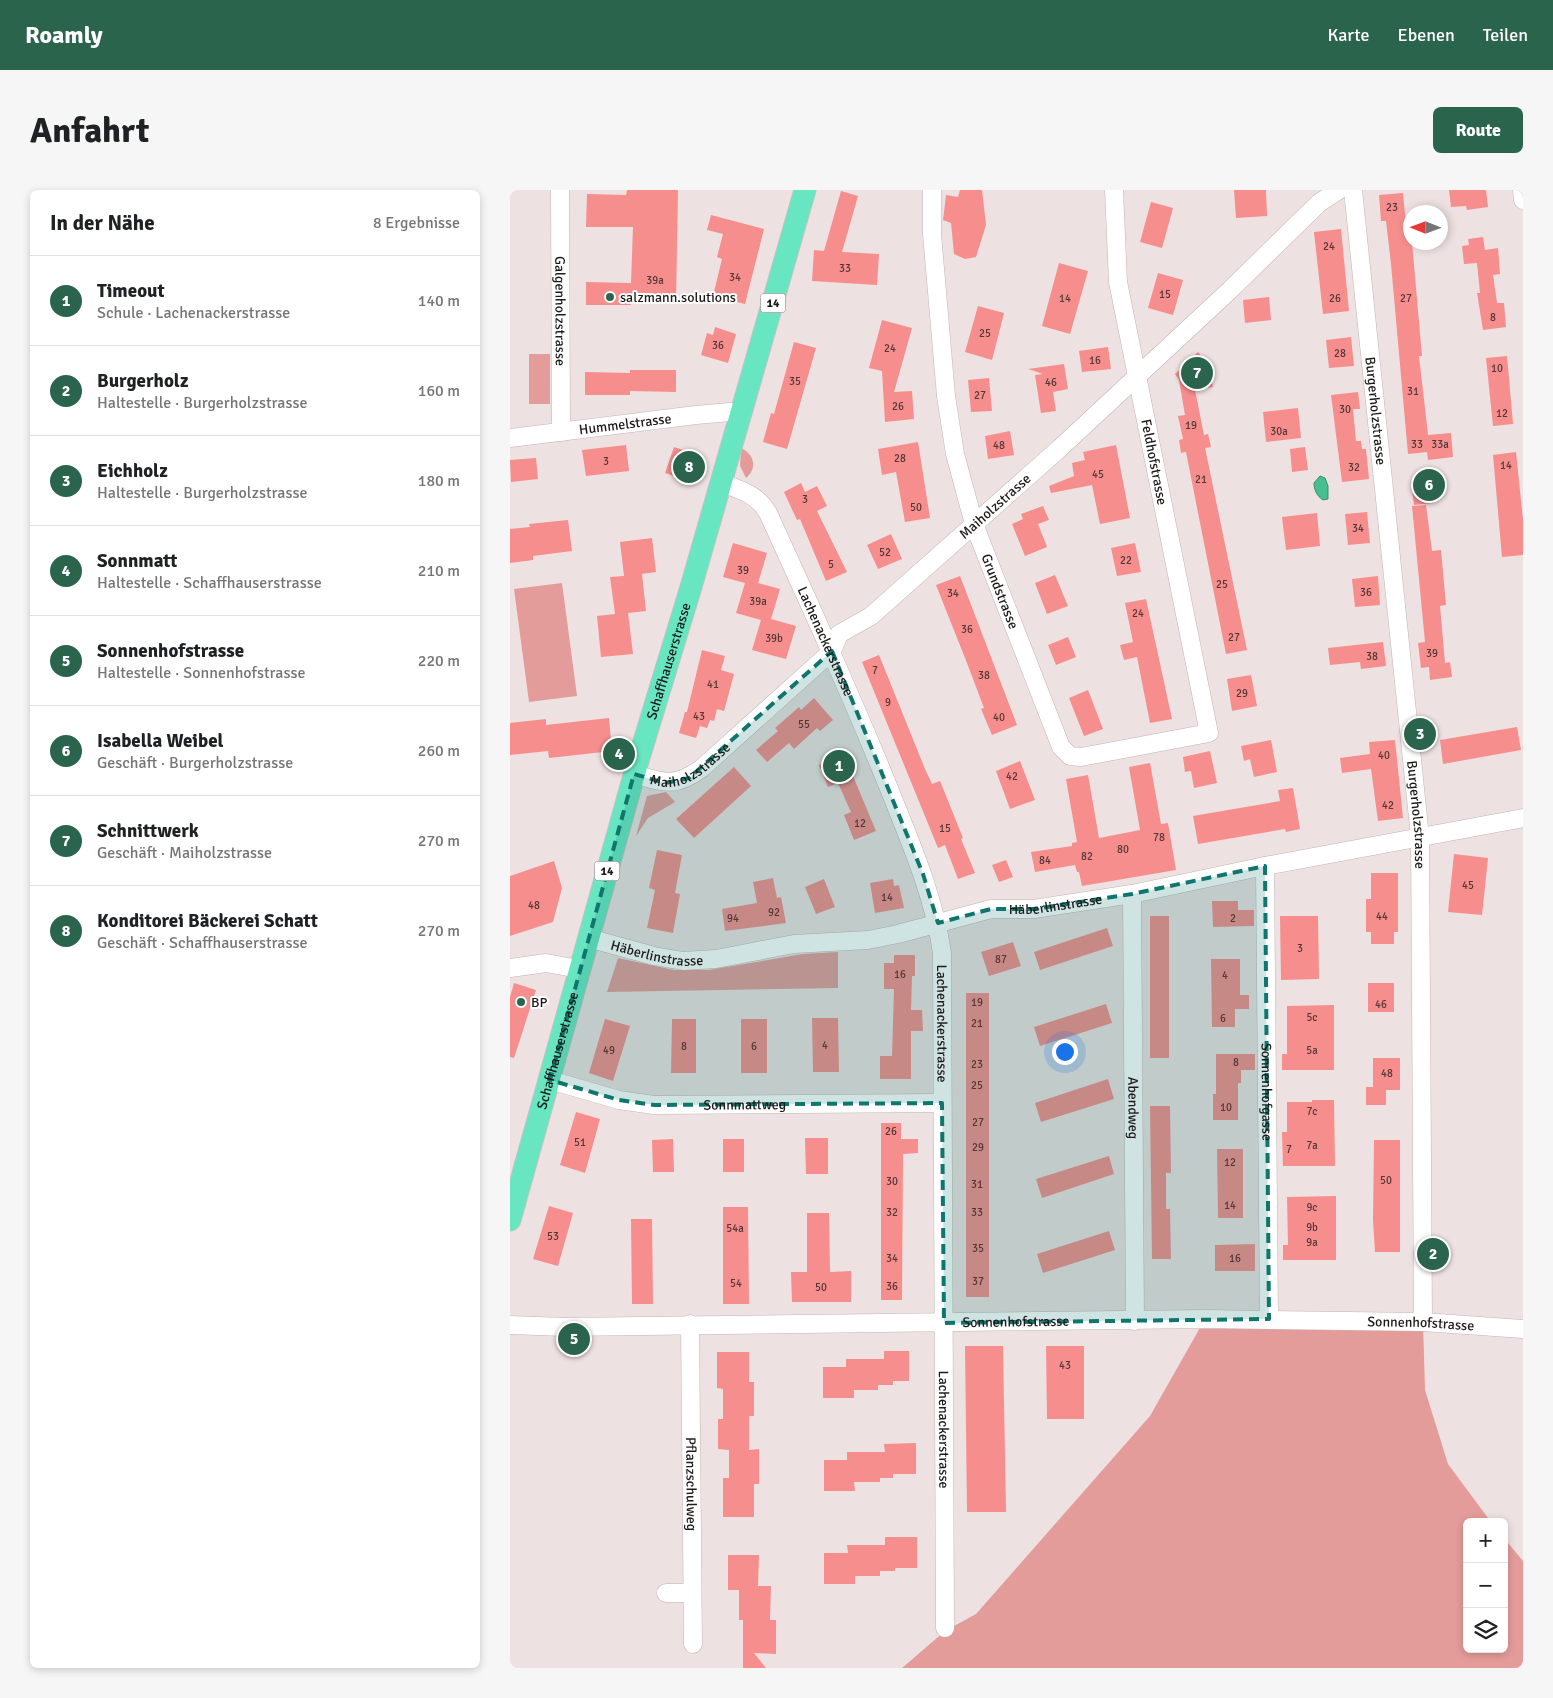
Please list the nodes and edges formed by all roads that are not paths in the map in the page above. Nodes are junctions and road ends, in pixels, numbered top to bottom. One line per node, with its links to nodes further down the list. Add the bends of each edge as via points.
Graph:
1 (560, 190): 11 (street, Galgenholzstrasse)
2 (805, 190): 10 (main road, Schaffhauserstrasse / 14)
3 (932, 190): 14 (street, Grundstrasse, via 932,234 946,396 955,454)
4 (1114, 190): 9 (street, Feldhofstrasse, via 1118,282)
5 (1338, 190): 9 (street, Maiholzstrasse, via 1318,203)
6 (1353, 190): 19 (street, Burgerholzstrasse)
7 (1522, 190): 8 (street)
8 (1523, 200)
9 (1137, 378): 14 (street, Maiholzstrasse); 16 (street, Feldhofstrasse)
10 (740, 415): 11 (street, Hummelstrasse, via 721,412); 13 (main road, Schaffhauserstrasse / 14)
11 (561, 432): 12 (street, Hummelstrasse)
12 (510, 438)
13 (721, 483): 15 (street, Lachenackerstrasse, via 753,495 762,504); 17 (main road, Schaffhauserstrasse / 14)
14 (974, 524): 15 (street, Maiholzstrasse, via 871,616 839,634); 16 (street, Grundstrasse, via 1061,747 1070,756 1081,757)
15 (832, 651): 17 (street, Maiholzstrasse, via 689,778 665,783); 22 (street, Lachenackerstrasse, via 923,874)
16 (1209, 733)
17 (634, 774): 23 (main road, Schaffhauserstrasse / 14)
18 (1523, 818): 19 (street, Häberlinstrasse)
19 (1420, 837): 20 (street, Häberlinstrasse); 31 (street, Burgerholzstrasse)
20 (1265, 866): 21 (street, Häberlinstrasse); 29 (street, Sonnenhofgasse)
21 (1132, 894): 22 (street, Häberlinstrasse, via 1034,909 991,909); 30 (street, Abendweg)
22 (938, 923): 23 (street, Häberlinstrasse, via 868,940 794,944 716,959 683,961); 27 (street, Lachenackerstrasse, via 942,953)
23 (588, 938): 25 (main road, Schaffhauserstrasse / 14)
24 (510, 968): 25 (street, via 546,963)
25 (579, 970): 26 (main road, Schaffhauserstrasse / 14)
26 (550, 1080): 27 (street, Sonnmattweg, via 619,1100 654,1105); 28 (main road, Schaffhauserstrasse / 14)
27 (942, 1103): 32 (street, Lachenackerstrasse)
28 (510, 1220)
29 (1269, 1319): 30 (street, Sonnenhofstrasse); 31 (street, Sonnenhofstrasse)
30 (1135, 1321): 32 (street, Sonnenhofstrasse)
31 (1423, 1322): 35 (street, Sonnenhofstrasse)
32 (944, 1323): 33 (street, Sonnenhofstrasse); 38 (street, Lachenackerstrasse)
33 (690, 1324): 34 (street, Sonnenhofstrasse); 37 (street, Pflanzschulweg)
34 (510, 1325)
35 (1523, 1329)
36 (666, 1593): 37 (street)
37 (692, 1593): 39 (street, Pflanzschulweg)
38 (945, 1628)
39 (692, 1644)

